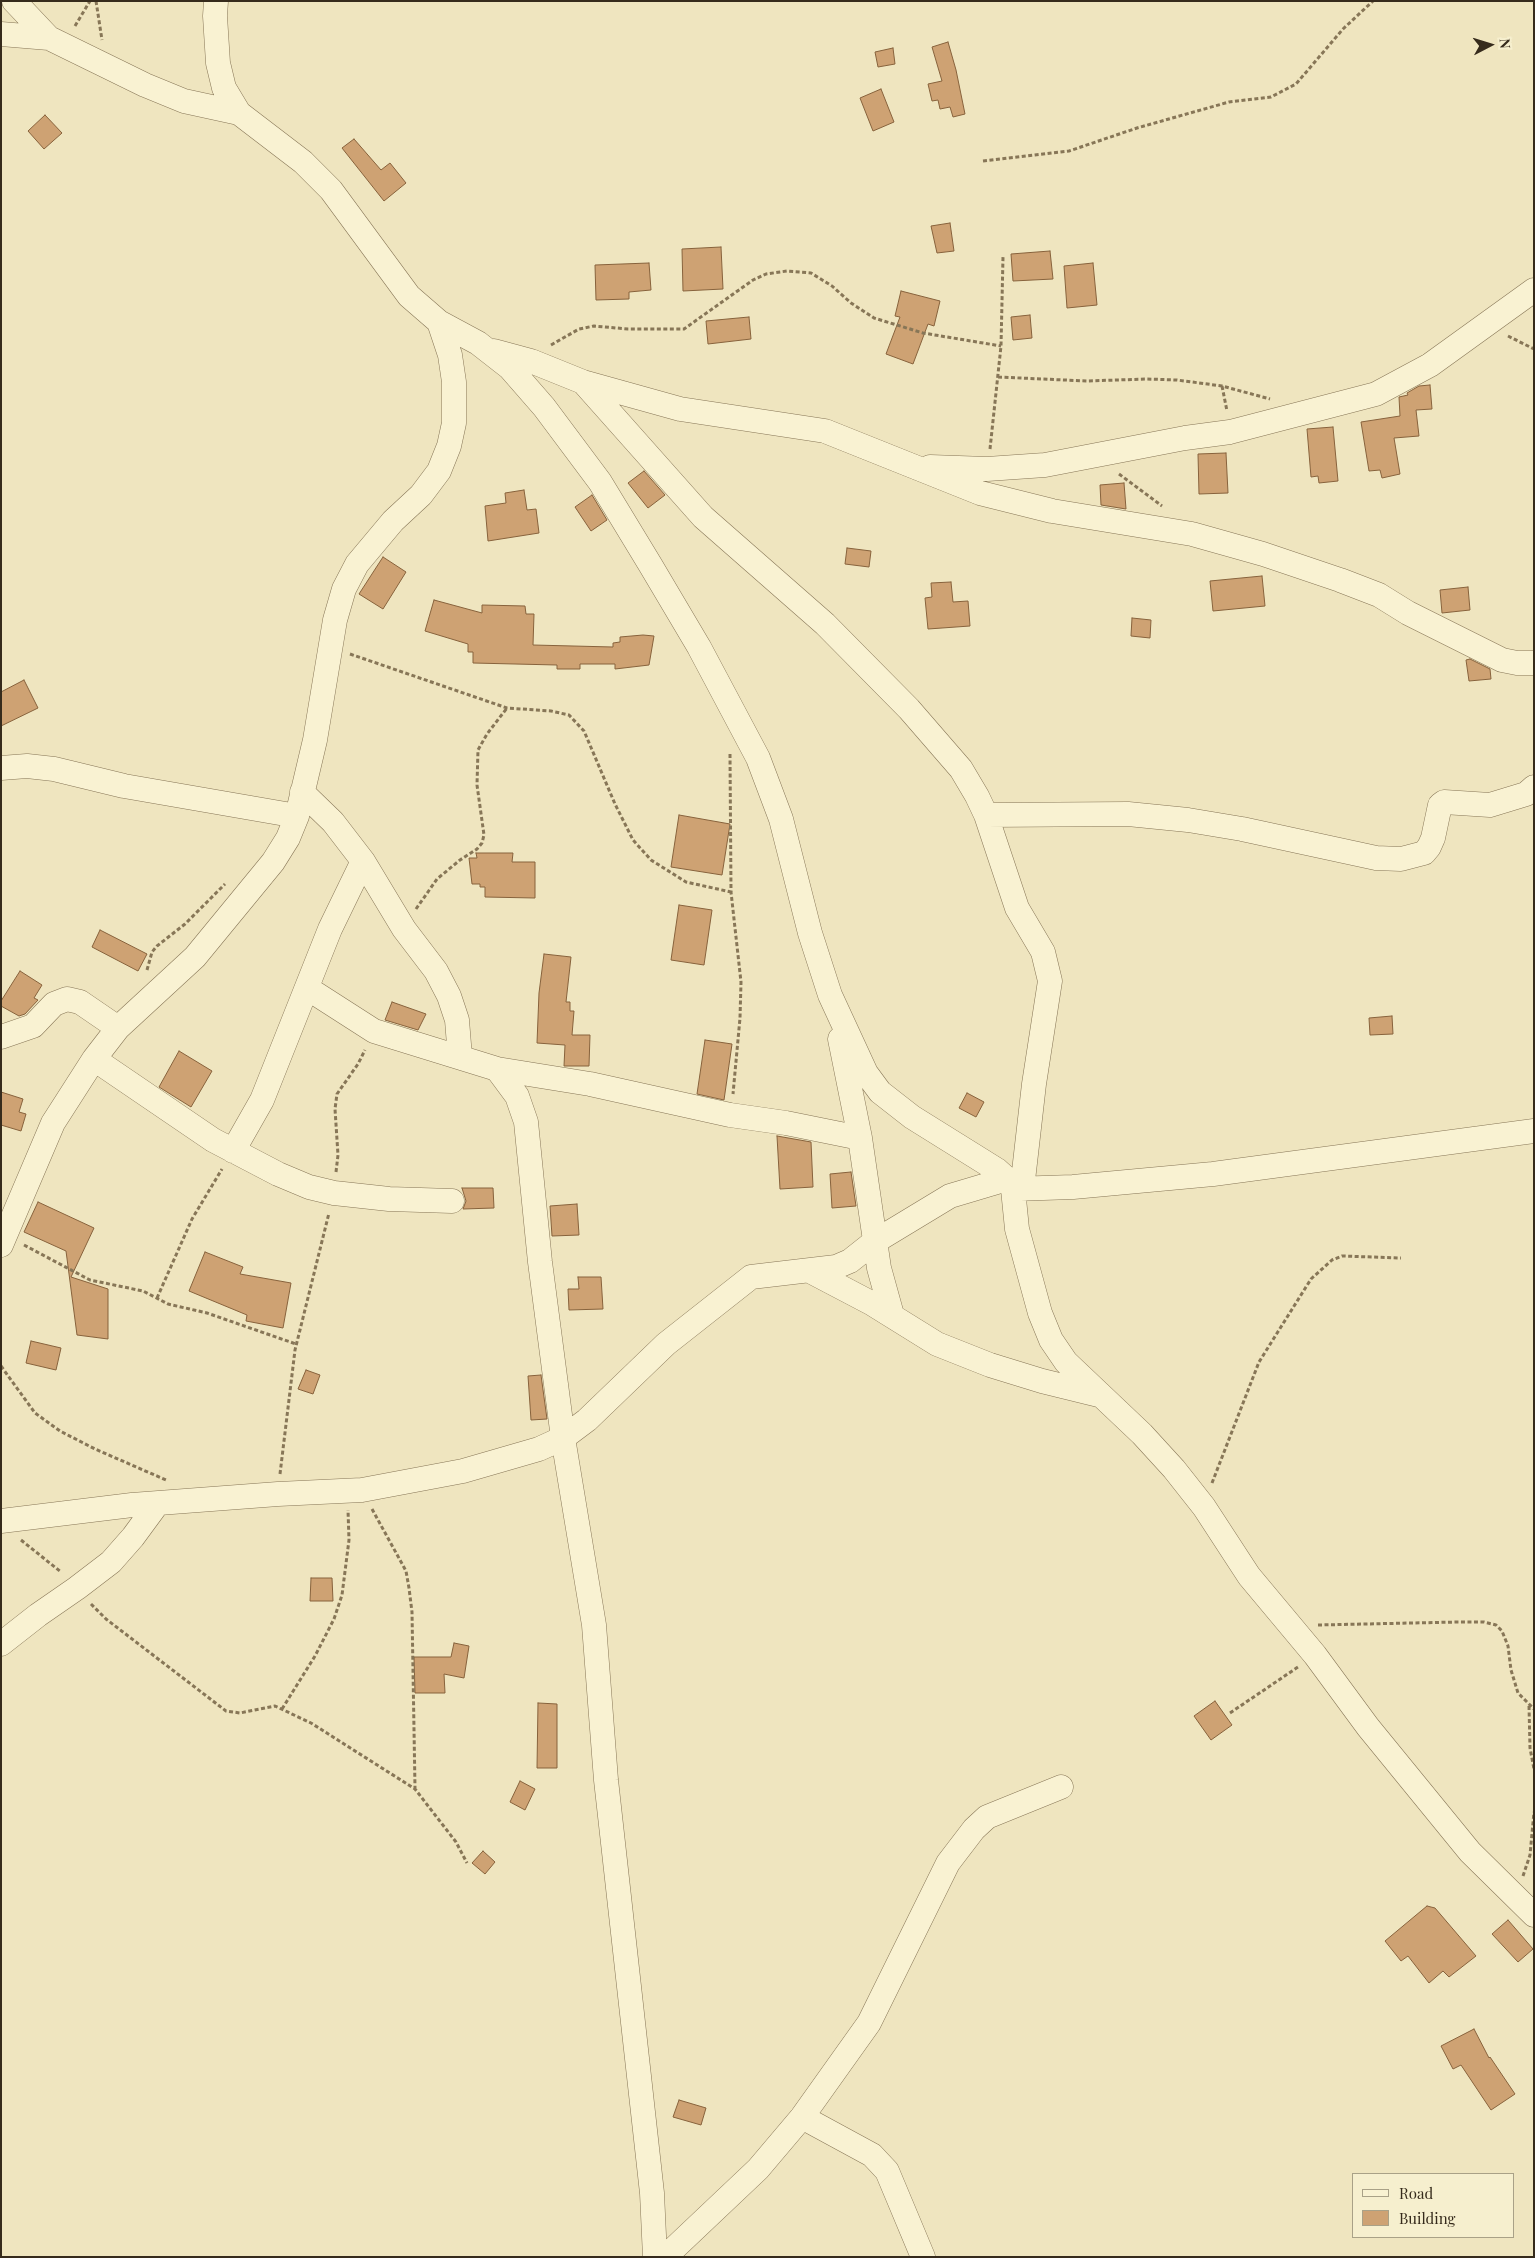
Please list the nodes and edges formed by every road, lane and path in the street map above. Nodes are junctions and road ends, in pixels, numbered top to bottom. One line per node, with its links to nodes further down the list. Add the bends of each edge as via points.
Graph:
1 (14, 1): 7 (street)
2 (90, 1): 7 (path)
3 (96, 1): 8 (path)
4 (216, 1): 9 (street, via 218,63 224,88)
5 (1373, 1): 10 (path, via 1343,29 1296,84 1271,97 1229,102 1069,151)
6 (1, 34): 7 (street)
7 (57, 40): 8 (street)
8 (108, 67): 9 (street, via 184,101)
9 (239, 113): 13 (street, via 303,162 330,190 409,296)
10 (983, 161)
11 (1003, 257): 14 (path)
12 (1534, 290): 20 (street, via 1430,365 1376,394 1230,432)
13 (439, 322): 15 (street); 24 (street, via 450,355 454,382 454,423 449,446 439,471 357,564 344,590)
14 (1001, 346): 16 (path, via 923,333 874,318 811,273 787,271 753,280 684,329 594,326 578,329); 17 (path)
15 (488, 350): 16 (street); 37 (street, via 510,368 544,407 600,482 699,647 758,758 781,819 810,933)
16 (531, 361): 18 (street)
17 (998, 377): 19 (path, via 1087,381 1177,380 1222,386); 22 (path)
18 (583, 382): 21 (street, via 680,409 825,431); 31 (street, via 703,517 825,624 909,709 961,769)
19 (1271, 399)
20 (1095, 456): 22 (street, via 1045,465); 23 (path)
21 (913, 467): 22 (street); 25 (street, via 980,493 1052,511 1192,534 1263,554 1379,595 1502,660)
22 (987, 469)
23 (1165, 510)
24 (330, 648): 26 (path); 30 (street, via 315,740)
25 (1534, 663)
26 (507, 708): 34 (path, via 569,715 584,731 633,840 651,860 686,882); 35 (path, via 478,750 477,785 484,835 482,843 437,879)
27 (730, 753): 34 (path)
28 (1, 768): 32 (street, via 54,769 124,786)
29 (1534, 786): 31 (street, via 1526,794 1490,805 1444,802 1440,805 1429,847 1424,853 1401,859 1368,857 1188,820 1128,814)
30 (302, 792): 32 (street); 33 (street, via 333,822)
31 (986, 815): 48 (street, via 1017,908 1044,952 1050,981)
32 (297, 816): 38 (street, via 273,862 218,930 177,976)
33 (364, 861): 35 (street); 36 (street, via 330,929)
34 (731, 892): 44 (path, via 741,982)
35 (404, 929): 41 (street, via 436,971 449,996 457,1020)
36 (307, 988): 39 (street); 47 (street, via 262,1100)
37 (830, 995): 46 (street); 48 (street, via 866,1073 880,1092 912,1117 997,1170)
38 (118, 1028): 40 (street, via 80,1002 67,999 54,1004 33,1026); 42 (street)
39 (374, 1031): 41 (street); 49 (path, via 358,1064 337,1094 338,1155)
40 (1, 1037)
41 (460, 1057): 43 (street)
42 (94, 1059): 47 (street); 51 (street, via 53,1123)
43 (497, 1069): 44 (street, via 590,1084); 60 (street, via 516,1096 526,1122 540,1262)
44 (730, 1115): 46 (street)
45 (1534, 1131): 48 (street, via 1213,1174)
46 (860, 1138): 52 (street)
47 (233, 1151): 49 (street, via 309,1187); 55 (path, via 192,1219)
48 (1014, 1186): 52 (street, via 950,1196); 59 (street, via 1017,1230 1040,1313 1051,1340 1066,1362)
49 (334, 1193): 50 (street); 57 (path)
50 (452, 1201)
51 (4, 1240): 55 (path, via 90,1280 144,1291)
52 (874, 1242): 54 (street, via 850,1261); 56 (street)
53 (1401, 1258): 65 (path, via 1342,1256 1332,1260 1311,1279 1259,1362)
54 (810, 1271): 56 (street); 60 (street, via 757,1276 745,1281 666,1344)
55 (157, 1298): 57 (path)
56 (892, 1315): 59 (street, via 937,1344 990,1365)
57 (296, 1344): 63 (path)
58 (1, 1366): 61 (path, via 34,1413 60,1431)
59 (1100, 1395): 65 (street, via 1142,1434)
60 (564, 1438): 62 (street, via 539,1449 462,1471); 83 (street, via 594,1625 606,1780 650,2173)
61 (175, 1484)
62 (354, 1491): 63 (street); 72 (path, via 342,1595 315,1656); 77 (path, via 406,1571 412,1612)
63 (278, 1494): 64 (street)
64 (158, 1503): 66 (street, via 75,1511); 67 (street, via 111,1562)
65 (1204, 1507): 68 (street, via 1249,1576)
66 (8, 1529): 67 (path)
67 (77, 1588): 69 (street); 72 (path, via 106,1619 226,1711 240,1713 268,1706)
68 (1290, 1625): 70 (street); 71 (path, via 1458,1622 1496,1625 1508,1646 1518,1693)
69 (1, 1644)
70 (1316, 1655): 74 (path); 80 (street, via 1368,1727 1470,1852)
71 (1529, 1706): 73 (path); 75 (path)
72 (282, 1709): 77 (path, via 311,1723)
73 (1534, 1710)
74 (1230, 1713)
75 (1534, 1769)
76 (1061, 1787): 82 (street, via 987,1817 974,1829 948,1863 869,2023)
77 (415, 1789): 79 (path, via 456,1842)
78 (1534, 1812): 80 (path, via 1530,1855)
79 (467, 1863)
80 (1516, 1898): 81 (street)
81 (1534, 1915)
82 (802, 2117): 84 (street, via 758,2169); 85 (street, via 872,2155 887,2171)
83 (655, 2257)
84 (666, 2257)
85 (923, 2257)

